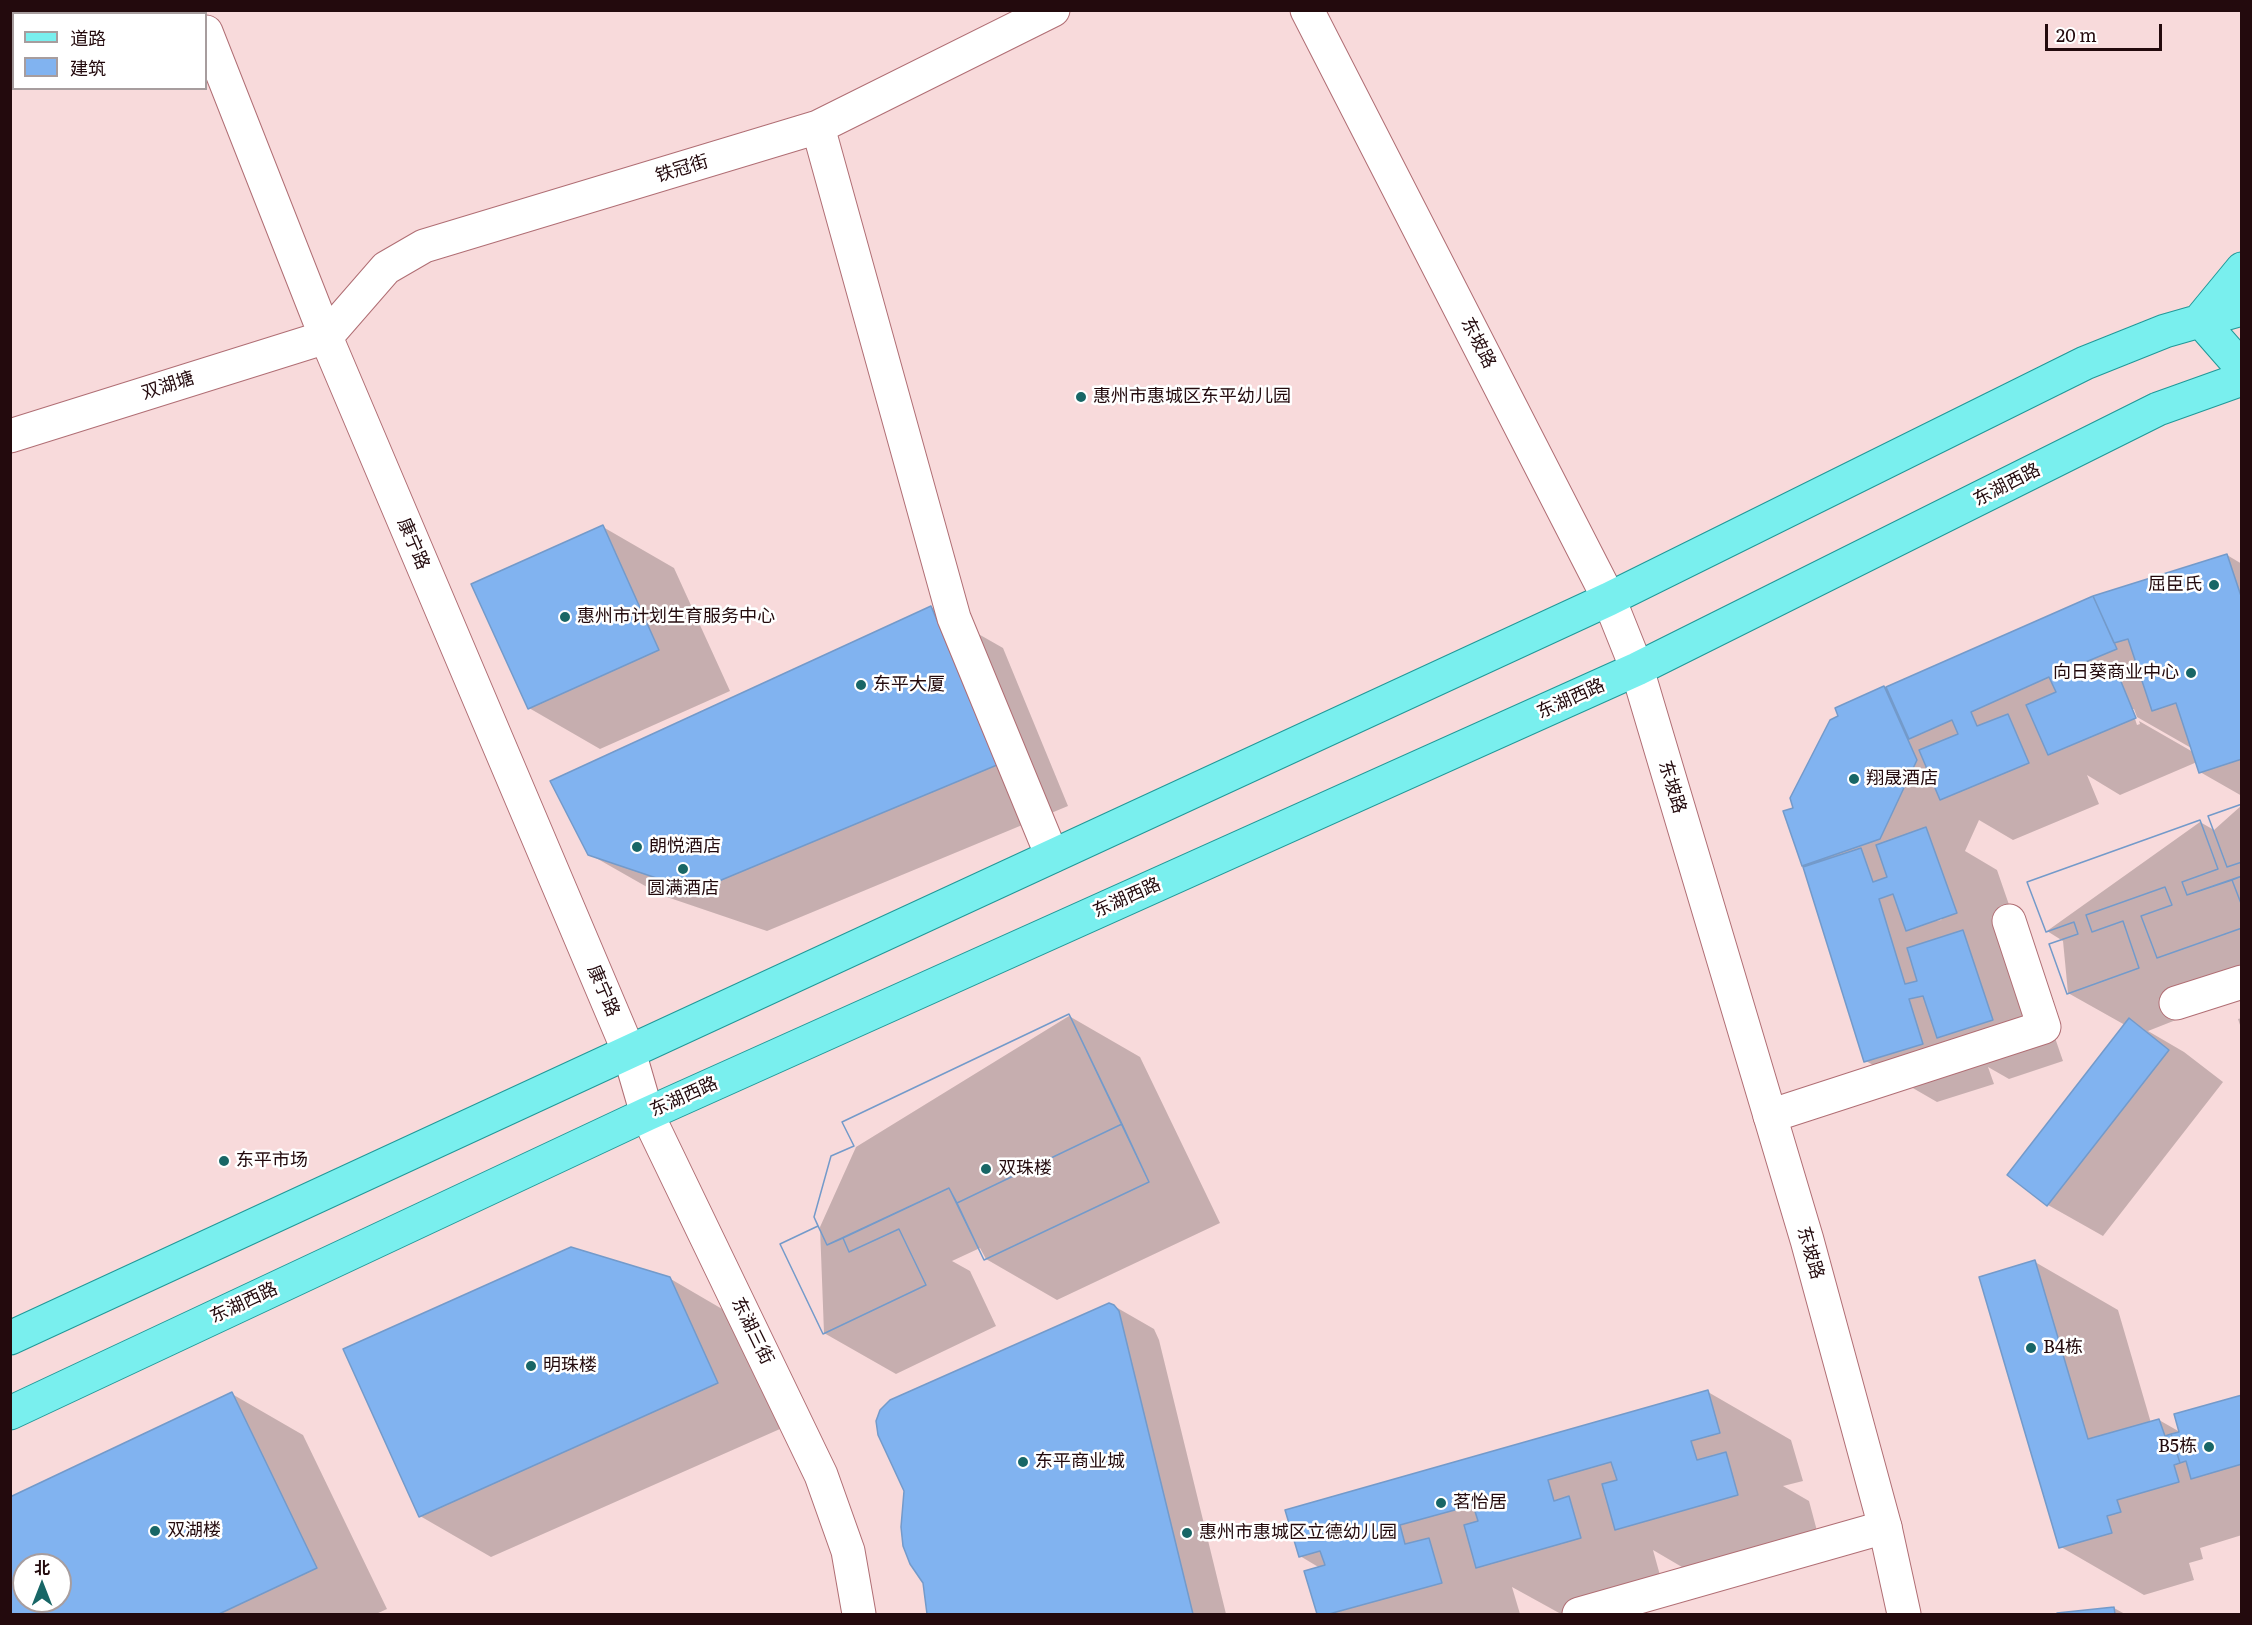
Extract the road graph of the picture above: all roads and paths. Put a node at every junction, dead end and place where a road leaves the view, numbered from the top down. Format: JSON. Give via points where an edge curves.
{"nodes":[{"id":1,"x":1053,"y":10,"type":"edge"},
{"id":2,"x":1307,"y":10,"type":"edge"},
{"id":3,"x":207,"y":35,"type":"edge"},
{"id":4,"x":818,"y":127,"type":"junction"},
{"id":5,"x":2241,"y":269,"type":"edge"},
{"id":6,"x":2241,"y":309,"type":"edge"},
{"id":7,"x":2200,"y":320,"type":"junction"},
{"id":8,"x":326,"y":337,"type":"junction"},
{"id":9,"x":2241,"y":368,"type":"edge"},
{"id":10,"x":2241,"y":379,"type":"edge"},
{"id":11,"x":10,"y":436,"type":"edge"},
{"id":12,"x":1609,"y":599,"type":"junction"},
{"id":13,"x":1637,"y":669,"type":"junction"},
{"id":14,"x":1052,"y":856,"type":"junction"},
{"id":15,"x":2009,"y":921,"type":"dead end"},
{"id":16,"x":2241,"y":982,"type":"edge"},
{"id":17,"x":2176,"y":1003,"type":"dead end"},
{"id":18,"x":628,"y":1052,"type":"junction"},
{"id":19,"x":647,"y":1114,"type":"junction"},
{"id":20,"x":1770,"y":1116,"type":"junction"},
{"id":21,"x":10,"y":1338,"type":"edge"},
{"id":22,"x":10,"y":1413,"type":"edge"},
{"id":23,"x":1885,"y":1527,"type":"junction"},
{"id":24,"x":859,"y":1614,"type":"edge"},
{"id":25,"x":1579,"y":1614,"type":"edge"},
{"id":26,"x":1904,"y":1614,"type":"edge"}],
"edges":[{"from":1,"to":4,"type":"street","name":"铁冠街"},
{"from":2,"to":12,"type":"street","name":"东坡路"},
{"from":3,"to":8,"type":"street","name":"康宁路"},
{"from":4,"to":8,"type":"street","name":"铁冠街","via":[[424,246],[386,268]]},
{"from":4,"to":14,"type":"street","via":[[954,618]]},
{"from":5,"to":7,"type":"main road"},
{"from":6,"to":7,"type":"main road"},
{"from":7,"to":9,"type":"main road"},
{"from":7,"to":12,"type":"main road","via":[[2085,363]]},
{"from":8,"to":11,"type":"street","name":"双湖塘"},
{"from":8,"to":18,"type":"street","name":"康宁路"},
{"from":10,"to":13,"type":"main road","name":"东湖西路","via":[[2158,409]]},
{"from":12,"to":13,"type":"street","name":"东坡路"},
{"from":12,"to":14,"type":"main road"},
{"from":13,"to":19,"type":"main road","name":"东湖西路"},
{"from":13,"to":20,"type":"street","name":"东坡路"},
{"from":14,"to":18,"type":"main road"},
{"from":15,"to":20,"type":"street","via":[[2044,1027]]},
{"from":16,"to":17,"type":"street"},
{"from":18,"to":19,"type":"street","name":"东湖三街"},
{"from":18,"to":21,"type":"main road"},
{"from":19,"to":22,"type":"main road","name":"东湖西路"},
{"from":19,"to":24,"type":"street","name":"东湖三街","via":[[821,1475],[848,1551]]},
{"from":20,"to":23,"type":"street","name":"东坡路"},
{"from":23,"to":25,"type":"street"},
{"from":23,"to":26,"type":"street","name":"东坡路"}]}
